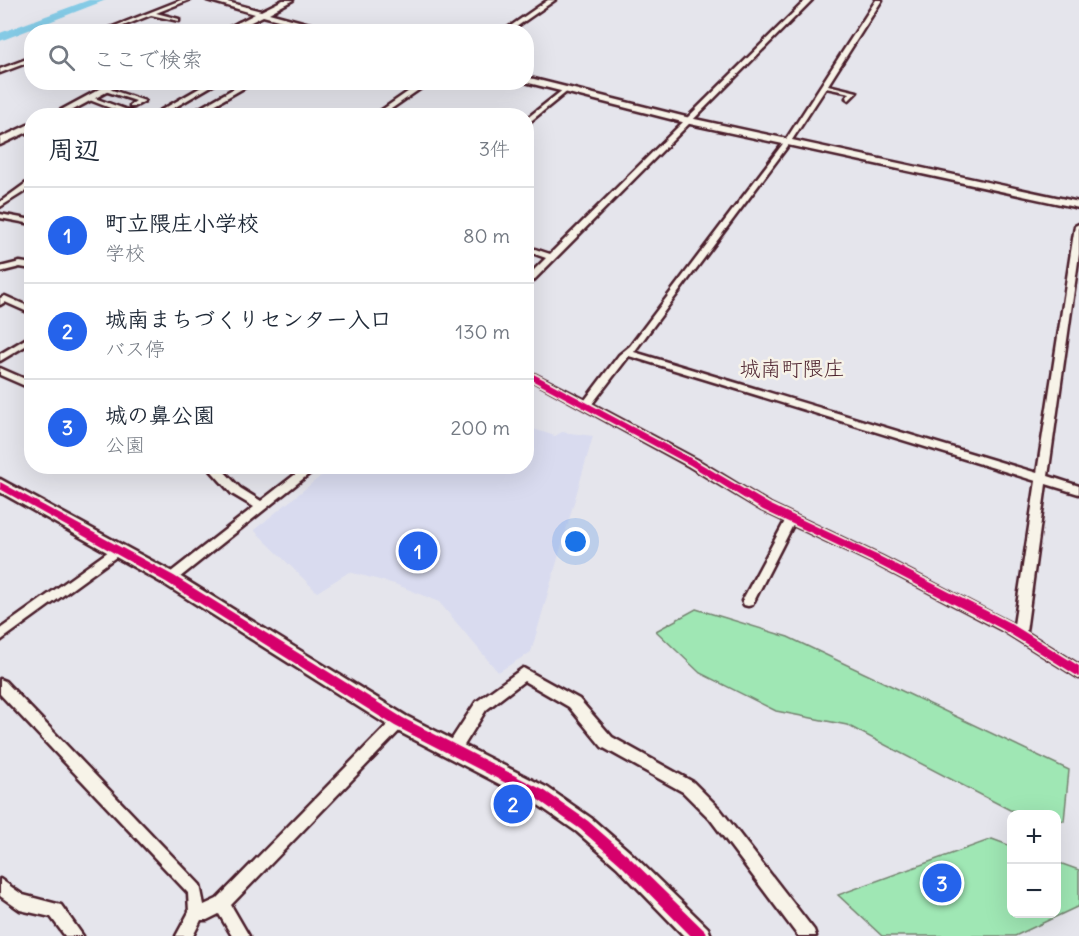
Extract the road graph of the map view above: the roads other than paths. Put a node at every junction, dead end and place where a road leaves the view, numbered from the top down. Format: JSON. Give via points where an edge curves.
{"nodes":[{"id":1,"x":186,"y":0,"type":"edge"},
{"id":2,"x":211,"y":0,"type":"edge"},
{"id":3,"x":289,"y":0,"type":"edge"},
{"id":4,"x":552,"y":0,"type":"edge"},
{"id":5,"x":809,"y":0,"type":"edge"},
{"id":6,"x":879,"y":0,"type":"edge"},
{"id":7,"x":261,"y":13,"type":"junction"},
{"id":8,"x":152,"y":14,"type":"junction"},
{"id":9,"x":177,"y":20,"type":"dead end"},
{"id":10,"x":124,"y":24,"type":"edge"},
{"id":11,"x":239,"y":24,"type":"edge"},
{"id":12,"x":304,"y":24,"type":"edge"},
{"id":13,"x":516,"y":24,"type":"edge"},
{"id":14,"x":24,"y":62,"type":"edge"},
{"id":15,"x":0,"y":71,"type":"edge"},
{"id":16,"x":534,"y":82,"type":"edge"},
{"id":17,"x":824,"y":86,"type":"junction"},
{"id":18,"x":107,"y":90,"type":"joint"},
{"id":19,"x":200,"y":90,"type":"edge"},
{"id":20,"x":236,"y":90,"type":"edge"},
{"id":21,"x":415,"y":90,"type":"edge"},
{"id":22,"x":566,"y":90,"type":"junction"},
{"id":23,"x":89,"y":98,"type":"junction"},
{"id":24,"x":849,"y":98,"type":"dead end"},
{"id":25,"x":132,"y":106,"type":"dead end"},
{"id":26,"x":70,"y":108,"type":"edge"},
{"id":27,"x":117,"y":108,"type":"edge"},
{"id":28,"x":168,"y":108,"type":"edge"},
{"id":29,"x":204,"y":108,"type":"edge"},
{"id":30,"x":388,"y":108,"type":"edge"},
{"id":31,"x":534,"y":116,"type":"edge"},
{"id":32,"x":690,"y":121,"type":"junction"},
{"id":33,"x":24,"y":130,"type":"edge"},
{"id":34,"x":0,"y":142,"type":"edge"},
{"id":35,"x":788,"y":142,"type":"junction"},
{"id":36,"x":24,"y":188,"type":"edge"},
{"id":37,"x":0,"y":205,"type":"edge"},
{"id":38,"x":1079,"y":205,"type":"edge"},
{"id":39,"x":0,"y":216,"type":"edge"},
{"id":40,"x":24,"y":220,"type":"edge"},
{"id":41,"x":1079,"y":226,"type":"edge"},
{"id":42,"x":534,"y":251,"type":"edge"},
{"id":43,"x":551,"y":257,"type":"junction"},
{"id":44,"x":24,"y":265,"type":"edge"},
{"id":45,"x":0,"y":270,"type":"edge"},
{"id":46,"x":534,"y":275,"type":"edge"},
{"id":47,"x":0,"y":302,"type":"edge"},
{"id":48,"x":24,"y":307,"type":"edge"},
{"id":49,"x":24,"y":343,"type":"edge"},
{"id":50,"x":629,"y":352,"type":"junction"},
{"id":51,"x":0,"y":358,"type":"edge"},
{"id":52,"x":0,"y":371,"type":"edge"},
{"id":53,"x":534,"y":377,"type":"edge"},
{"id":54,"x":24,"y":382,"type":"edge"},
{"id":55,"x":587,"y":404,"type":"junction"},
{"id":56,"x":220,"y":474,"type":"edge"},
{"id":57,"x":304,"y":474,"type":"edge"},
{"id":58,"x":1043,"y":479,"type":"junction"},
{"id":59,"x":0,"y":485,"type":"edge"},
{"id":60,"x":1079,"y":490,"type":"edge"},
{"id":61,"x":262,"y":507,"type":"junction"},
{"id":62,"x":791,"y":519,"type":"junction"},
{"id":63,"x":116,"y":551,"type":"junction"},
{"id":64,"x":170,"y":579,"type":"junction"},
{"id":65,"x":748,"y":601,"type":"dead end"},
{"id":66,"x":1019,"y":634,"type":"junction"},
{"id":67,"x":0,"y":636,"type":"edge"},
{"id":68,"x":1079,"y":672,"type":"edge"},
{"id":69,"x":0,"y":685,"type":"edge"},
{"id":70,"x":399,"y":722,"type":"junction"},
{"id":71,"x":453,"y":750,"type":"junction"},
{"id":72,"x":0,"y":887,"type":"edge"},
{"id":73,"x":222,"y":904,"type":"junction"},
{"id":74,"x":197,"y":913,"type":"junction"},
{"id":75,"x":75,"y":936,"type":"edge"},
{"id":76,"x":184,"y":936,"type":"edge"},
{"id":77,"x":241,"y":936,"type":"edge"},
{"id":78,"x":700,"y":936,"type":"edge"},
{"id":79,"x":808,"y":936,"type":"edge"}],
"edges":[{"from":1,"to":8,"type":"street"},
{"from":2,"to":7,"type":"street"},
{"from":3,"to":7,"type":"street"},
{"from":4,"to":13,"type":"street"},
{"from":5,"to":32,"type":"street"},
{"from":6,"to":17,"type":"street"},
{"from":7,"to":11,"type":"street"},
{"from":7,"to":12,"type":"street"},
{"from":8,"to":9,"type":"street"},
{"from":8,"to":10,"type":"street"},
{"from":14,"to":15,"type":"street"},
{"from":16,"to":22,"type":"street"},
{"from":17,"to":24,"type":"street","via":[[854,92]]},
{"from":17,"to":35,"type":"street"},
{"from":18,"to":23,"type":"street"},
{"from":18,"to":25,"type":"street","via":[[142,101]]},
{"from":19,"to":28,"type":"street"},
{"from":20,"to":29,"type":"street"},
{"from":21,"to":30,"type":"street"},
{"from":22,"to":31,"type":"street"},
{"from":22,"to":32,"type":"street"},
{"from":23,"to":26,"type":"street"},
{"from":23,"to":27,"type":"street"},
{"from":32,"to":35,"type":"street"},
{"from":32,"to":43,"type":"street"},
{"from":33,"to":34,"type":"street"},
{"from":35,"to":38,"type":"street"},
{"from":35,"to":50,"type":"street"},
{"from":36,"to":37,"type":"street"},
{"from":39,"to":40,"type":"street"},
{"from":41,"to":58,"type":"street"},
{"from":42,"to":43,"type":"street"},
{"from":43,"to":46,"type":"street"},
{"from":44,"to":45,"type":"street"},
{"from":47,"to":48,"type":"street","via":[[5,299]]},
{"from":49,"to":51,"type":"street"},
{"from":50,"to":55,"type":"street"},
{"from":50,"to":58,"type":"street"},
{"from":52,"to":54,"type":"street"},
{"from":53,"to":55,"type":"street"},
{"from":55,"to":62,"type":"street"},
{"from":56,"to":61,"type":"street","via":[[236,491]]},
{"from":57,"to":61,"type":"street"},
{"from":58,"to":60,"type":"street"},
{"from":58,"to":66,"type":"street"},
{"from":59,"to":63,"type":"street"},
{"from":61,"to":64,"type":"street"},
{"from":62,"to":65,"type":"street"},
{"from":62,"to":66,"type":"street"},
{"from":63,"to":64,"type":"street"},
{"from":63,"to":67,"type":"street"},
{"from":64,"to":70,"type":"street"},
{"from":66,"to":68,"type":"street"},
{"from":69,"to":74,"type":"street","via":[[195,890]]},
{"from":70,"to":71,"type":"street"},
{"from":70,"to":73,"type":"street"},
{"from":71,"to":78,"type":"street","via":[[541,795],[584,825]]},
{"from":71,"to":79,"type":"street","via":[[481,706],[523,674],[574,703],[607,742],[688,787],[715,814]]},
{"from":72,"to":75,"type":"street","via":[[20,902],[56,910]]},
{"from":73,"to":74,"type":"street"},
{"from":73,"to":77,"type":"street"},
{"from":74,"to":76,"type":"street"}]}
